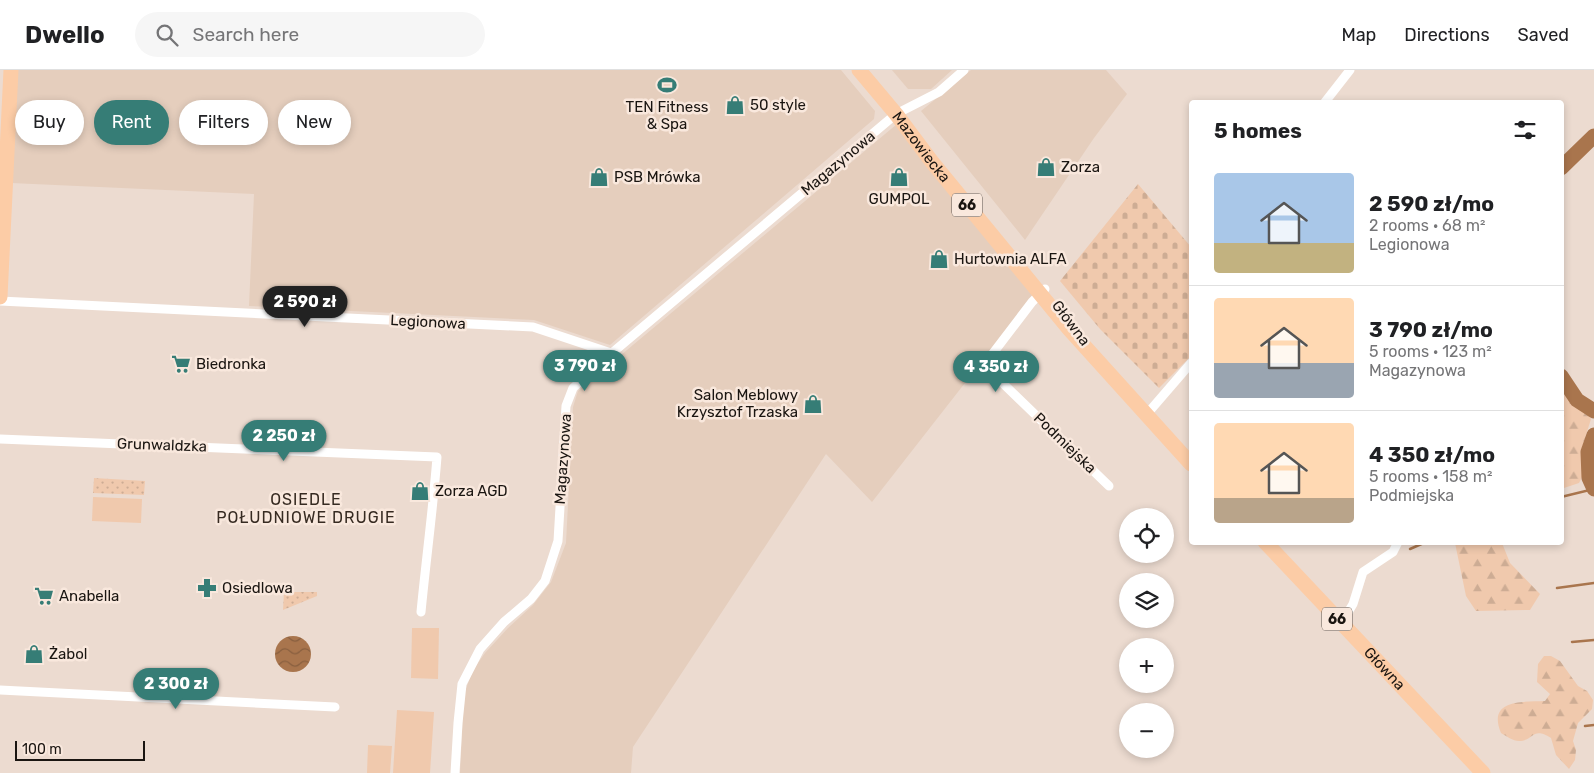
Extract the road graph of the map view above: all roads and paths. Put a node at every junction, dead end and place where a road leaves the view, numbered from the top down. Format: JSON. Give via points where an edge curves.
{"nodes":[{"id":1,"x":11,"y":70,"type":"edge"},
{"id":2,"x":859,"y":70,"type":"edge"},
{"id":3,"x":868,"y":70,"type":"edge"},
{"id":4,"x":964,"y":70,"type":"edge"},
{"id":5,"x":1350,"y":70,"type":"edge"},
{"id":6,"x":1327,"y":100,"type":"edge"},
{"id":7,"x":899,"y":113,"type":"junction"},
{"id":8,"x":1043,"y":291,"type":"junction"},
{"id":9,"x":0,"y":296,"type":"edge"},
{"id":10,"x":0,"y":301,"type":"edge"},
{"id":11,"x":611,"y":353,"type":"junction"},
{"id":12,"x":1189,"y":364,"type":"edge"},
{"id":13,"x":1147,"y":414,"type":"junction"},
{"id":14,"x":0,"y":439,"type":"edge"},
{"id":15,"x":1189,"y":462,"type":"edge"},
{"id":16,"x":1109,"y":486,"type":"dead end"},
{"id":17,"x":1268,"y":545,"type":"edge"},
{"id":18,"x":1396,"y":545,"type":"edge"},
{"id":19,"x":421,"y":612,"type":"dead end"},
{"id":20,"x":1342,"y":624,"type":"junction"},
{"id":21,"x":0,"y":690,"type":"edge"},
{"id":22,"x":335,"y":707,"type":"dead end"},
{"id":23,"x":455,"y":773,"type":"edge"},
{"id":24,"x":1483,"y":773,"type":"edge"}],
"edges":[{"from":1,"to":9,"type":"main road"},
{"from":2,"to":7,"type":"main road","name":"Mazowiecka","number":"66"},
{"from":3,"to":7,"type":"main road","name":"Mazowiecka","number":"66"},
{"from":4,"to":7,"type":"street","name":"Magazynowa","via":[[939,92]]},
{"from":5,"to":6,"type":"street"},
{"from":7,"to":8,"type":"main road","name":"Mazowiecka","number":"66"},
{"from":7,"to":11,"type":"street","name":"Magazynowa"},
{"from":8,"to":13,"type":"main road","name":"Główna","number":"66","via":[[1077,327],[1097,358]]},
{"from":8,"to":16,"type":"street","name":"Podmiejska","via":[[984,365]]},
{"from":10,"to":11,"type":"street","name":"Legionowa","via":[[533,327]]},
{"from":11,"to":23,"type":"street","name":"Magazynowa","via":[[578,382],[566,406],[558,541],[545,581],[480,650],[462,684]]},
{"from":12,"to":13,"type":"street"},
{"from":13,"to":15,"type":"main road","name":"Główna","number":"66"},
{"from":14,"to":19,"type":"street","name":"Grunwaldzka","via":[[437,456]]},
{"from":17,"to":20,"type":"main road","name":"Główna","number":"66"},
{"from":18,"to":20,"type":"street","via":[[1393,552],[1363,572]]},
{"from":20,"to":24,"type":"main road","name":"Główna","number":"66"},
{"from":21,"to":22,"type":"street"}]}
